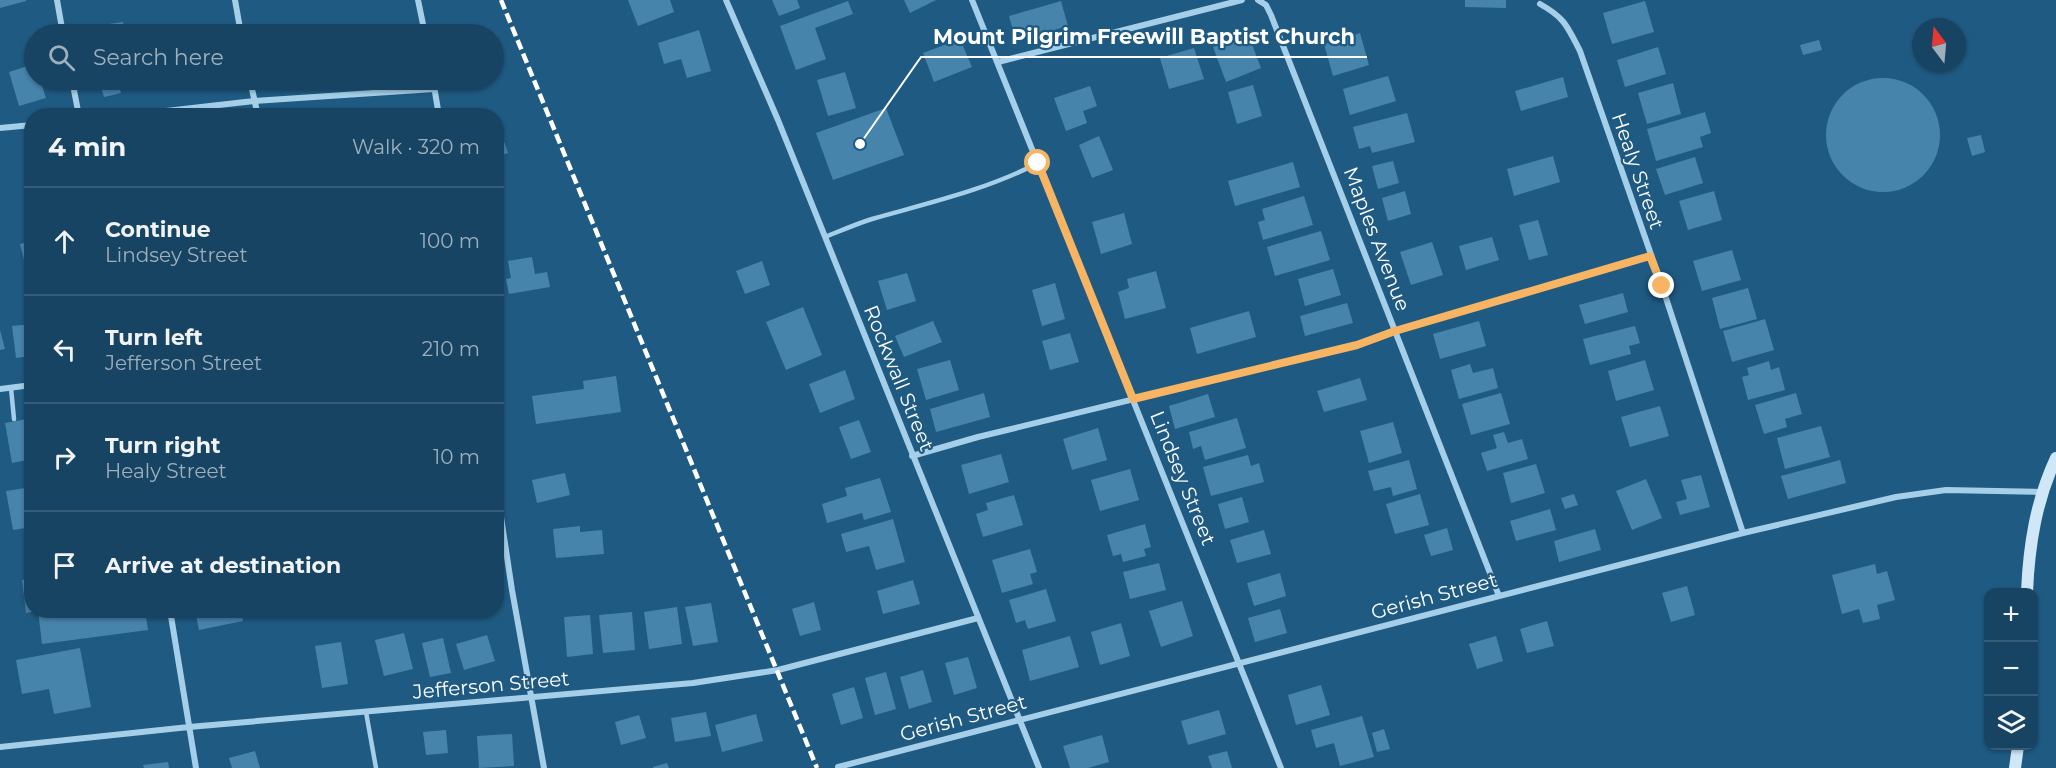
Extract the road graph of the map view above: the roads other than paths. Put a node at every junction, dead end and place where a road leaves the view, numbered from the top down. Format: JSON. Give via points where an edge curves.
{"nodes":[{"id":1,"x":57,"y":0,"type":"edge"},
{"id":2,"x":235,"y":0,"type":"edge"},
{"id":3,"x":418,"y":0,"type":"edge"},
{"id":4,"x":726,"y":0,"type":"edge"},
{"id":5,"x":972,"y":0,"type":"edge"},
{"id":6,"x":1242,"y":0,"type":"edge"},
{"id":7,"x":1258,"y":0,"type":"edge"},
{"id":8,"x":1540,"y":4,"type":"dead end"},
{"id":9,"x":61,"y":24,"type":"edge"},
{"id":10,"x":240,"y":24,"type":"edge"},
{"id":11,"x":423,"y":24,"type":"edge"},
{"id":12,"x":998,"y":62,"type":"junction"},
{"id":13,"x":74,"y":90,"type":"edge"},
{"id":14,"x":252,"y":90,"type":"edge"},
{"id":15,"x":419,"y":90,"type":"edge"},
{"id":16,"x":434,"y":90,"type":"edge"},
{"id":17,"x":254,"y":101,"type":"junction"},
{"id":18,"x":77,"y":108,"type":"edge"},
{"id":19,"x":192,"y":108,"type":"edge"},
{"id":20,"x":256,"y":108,"type":"edge"},
{"id":21,"x":438,"y":108,"type":"edge"},
{"id":22,"x":24,"y":126,"type":"edge"},
{"id":23,"x":0,"y":128,"type":"edge"},
{"id":24,"x":1038,"y":163,"type":"junction"},
{"id":25,"x":825,"y":237,"type":"junction"},
{"id":26,"x":1650,"y":256,"type":"junction"},
{"id":27,"x":1395,"y":331,"type":"junction"},
{"id":28,"x":24,"y":386,"type":"edge"},
{"id":29,"x":11,"y":388,"type":"junction"},
{"id":30,"x":0,"y":389,"type":"edge"},
{"id":31,"x":1133,"y":399,"type":"junction"},
{"id":32,"x":14,"y":419,"type":"dead end"},
{"id":33,"x":912,"y":456,"type":"junction"},
{"id":34,"x":2056,"y":458,"type":"edge"},
{"id":35,"x":2042,"y":492,"type":"junction"},
{"id":36,"x":1743,"y":533,"type":"junction"},
{"id":37,"x":504,"y":550,"type":"edge"},
{"id":38,"x":2027,"y":588,"type":"edge"},
{"id":39,"x":1499,"y":596,"type":"junction"},
{"id":40,"x":171,"y":618,"type":"edge"},
{"id":41,"x":978,"y":618,"type":"junction"},
{"id":42,"x":1240,"y":663,"type":"junction"},
{"id":43,"x":530,"y":697,"type":"junction"},
{"id":44,"x":366,"y":712,"type":"junction"},
{"id":45,"x":1019,"y":720,"type":"junction"},
{"id":46,"x":189,"y":727,"type":"junction"},
{"id":47,"x":0,"y":747,"type":"edge"},
{"id":48,"x":2017,"y":750,"type":"edge"},
{"id":49,"x":838,"y":767,"type":"edge"},
{"id":50,"x":196,"y":768,"type":"edge"},
{"id":51,"x":376,"y":768,"type":"edge"},
{"id":52,"x":544,"y":768,"type":"edge"},
{"id":53,"x":1039,"y":768,"type":"edge"},
{"id":54,"x":1281,"y":768,"type":"edge"},
{"id":55,"x":2015,"y":768,"type":"edge"}],
"edges":[{"from":1,"to":9,"type":"street"},
{"from":2,"to":10,"type":"street"},
{"from":3,"to":11,"type":"street"},
{"from":4,"to":25,"type":"street","name":"Rockwall Street"},
{"from":5,"to":12,"type":"street","name":"Lindsey Street"},
{"from":6,"to":12,"type":"street"},
{"from":7,"to":27,"type":"street","name":"Maples Avenue","via":[[1271,15]]},
{"from":8,"to":26,"type":"street","name":"Healy Street","via":[[1559,15],[1580,51]]},
{"from":12,"to":24,"type":"street","name":"Lindsey Street"},
{"from":13,"to":18,"type":"street"},
{"from":14,"to":17,"type":"street"},
{"from":15,"to":17,"type":"street"},
{"from":16,"to":21,"type":"street"},
{"from":17,"to":19,"type":"street"},
{"from":17,"to":20,"type":"street"},
{"from":22,"to":23,"type":"street"},
{"from":24,"to":25,"type":"lane","via":[[953,197],[869,220]]},
{"from":24,"to":31,"type":"street","name":"Lindsey Street"},
{"from":25,"to":33,"type":"street","name":"Rockwall Street"},
{"from":26,"to":27,"type":"street"},
{"from":26,"to":36,"type":"street","name":"Healy Street"},
{"from":27,"to":31,"type":"street","via":[[1357,345]]},
{"from":27,"to":39,"type":"street","name":"Maples Avenue"},
{"from":28,"to":29,"type":"street"},
{"from":29,"to":30,"type":"street"},
{"from":29,"to":32,"type":"lane"},
{"from":31,"to":33,"type":"street"},
{"from":31,"to":42,"type":"street","name":"Lindsey Street"},
{"from":33,"to":41,"type":"street","name":"Rockwall Street"},
{"from":34,"to":35,"type":"main road"},
{"from":35,"to":36,"type":"street","name":"Gerish Street","via":[[1946,490],[1896,497]]},
{"from":35,"to":38,"type":"main road","via":[[2031,537]]},
{"from":36,"to":39,"type":"street","name":"Gerish Street"},
{"from":37,"to":43,"type":"street"},
{"from":39,"to":42,"type":"street","name":"Gerish Street"},
{"from":40,"to":46,"type":"street"},
{"from":41,"to":43,"type":"street","name":"Jefferson Street","via":[[778,670],[693,683]]},
{"from":41,"to":45,"type":"street","name":"Rockwall Street"},
{"from":42,"to":45,"type":"street","name":"Gerish Street"},
{"from":42,"to":54,"type":"street","name":"Lindsey Street"},
{"from":43,"to":44,"type":"street","name":"Jefferson Street"},
{"from":43,"to":52,"type":"street"},
{"from":44,"to":46,"type":"street","name":"Jefferson Street"},
{"from":44,"to":51,"type":"lane"},
{"from":45,"to":49,"type":"street","name":"Gerish Street"},
{"from":45,"to":53,"type":"street","name":"Rockwall Street"},
{"from":46,"to":47,"type":"street","name":"Jefferson Street"},
{"from":46,"to":50,"type":"street"},
{"from":48,"to":55,"type":"main road"}]}
